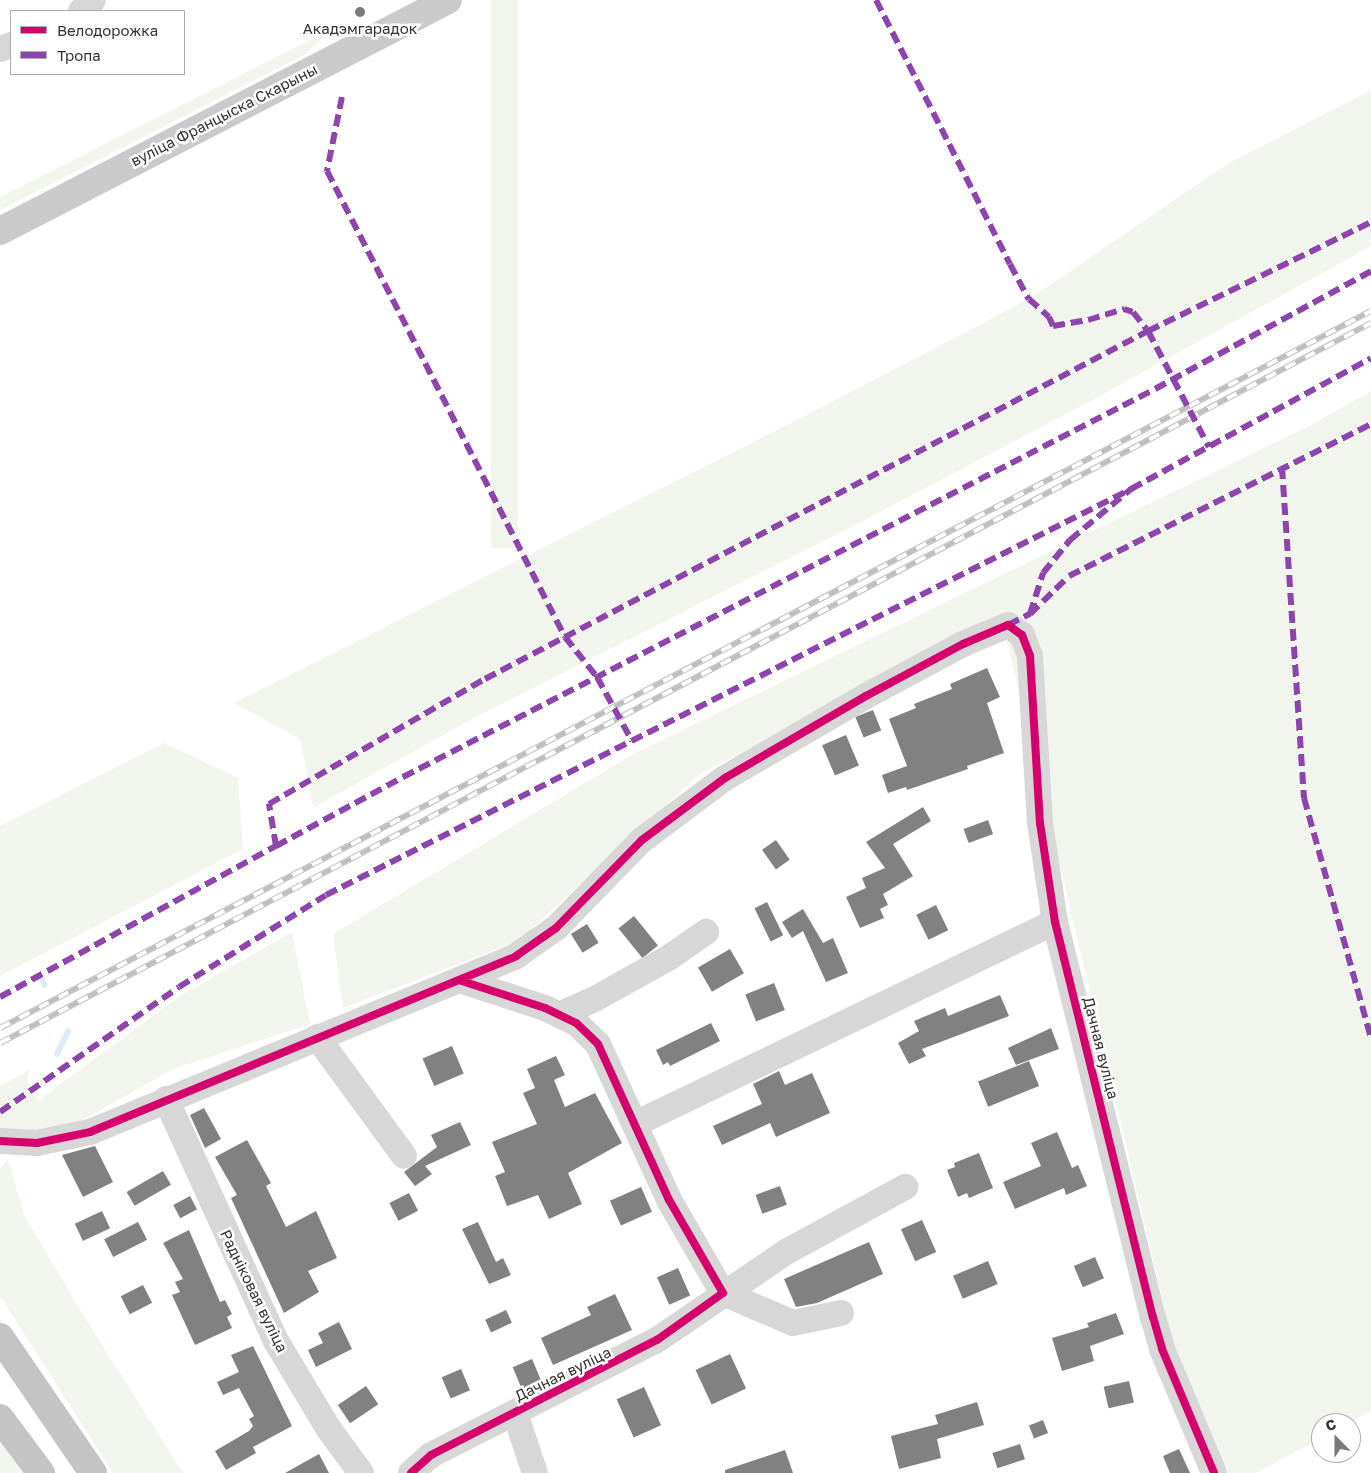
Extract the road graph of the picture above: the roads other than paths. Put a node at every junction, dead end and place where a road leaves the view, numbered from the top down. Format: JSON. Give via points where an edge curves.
{"nodes":[{"id":1,"x":93,"y":0,"type":"edge"},
{"id":2,"x":448,"y":0,"type":"edge"},
{"id":3,"x":82,"y":10,"type":"edge"},
{"id":4,"x":0,"y":231,"type":"edge"},
{"id":5,"x":1055,"y":922,"type":"junction"},
{"id":6,"x":706,"y":932,"type":"dead end"},
{"id":7,"x":459,"y":980,"type":"junction"},
{"id":8,"x":559,"y":1015,"type":"junction"},
{"id":9,"x":317,"y":1037,"type":"junction"},
{"id":10,"x":166,"y":1099,"type":"junction"},
{"id":11,"x":635,"y":1124,"type":"junction"},
{"id":12,"x":0,"y":1141,"type":"edge"},
{"id":13,"x":404,"y":1156,"type":"dead end"},
{"id":14,"x":905,"y":1187,"type":"dead end"},
{"id":15,"x":723,"y":1293,"type":"junction"},
{"id":16,"x":841,"y":1313,"type":"dead end"},
{"id":17,"x":0,"y":1337,"type":"edge"},
{"id":18,"x":515,"y":1413,"type":"junction"},
{"id":19,"x":0,"y":1418,"type":"edge"},
{"id":20,"x":40,"y":1473,"type":"edge"},
{"id":21,"x":93,"y":1473,"type":"edge"},
{"id":22,"x":360,"y":1473,"type":"edge"},
{"id":23,"x":411,"y":1473,"type":"edge"},
{"id":24,"x":535,"y":1473,"type":"edge"},
{"id":25,"x":1214,"y":1473,"type":"edge"}],
"edges":[{"from":1,"to":3,"type":"street"},
{"from":2,"to":4,"type":"main road","name":"вуліца Францыска Скарыны"},
{"from":5,"to":7,"type":"street","name":"Дачная вуліца","via":[[1040,823],[1030,656],[1022,635],[1008,625],[963,644],[875,691],[725,778],[642,840],[540,942]]},
{"from":5,"to":11,"type":"street"},
{"from":5,"to":25,"type":"street","name":"Дачная вуліца","via":[[1162,1349]]},
{"from":6,"to":8,"type":"street","via":[[670,957]]},
{"from":7,"to":8,"type":"street"},
{"from":7,"to":9,"type":"street"},
{"from":8,"to":11,"type":"street","via":[[576,1023],[598,1044]]},
{"from":9,"to":10,"type":"street"},
{"from":9,"to":13,"type":"street"},
{"from":10,"to":12,"type":"street","via":[[67,1138],[37,1143]]},
{"from":10,"to":22,"type":"street","name":"Радніковая вуліца","via":[[276,1341],[328,1428]]},
{"from":11,"to":15,"type":"street","via":[[669,1200]]},
{"from":14,"to":15,"type":"street","name":"Дачная вуліца","via":[[786,1252]]},
{"from":15,"to":16,"type":"street","via":[[793,1323]]},
{"from":15,"to":18,"type":"street","name":"Дачная вуліца","via":[[650,1344]]},
{"from":17,"to":21,"type":"highway"},
{"from":18,"to":23,"type":"street","name":"Дачная вуліца","via":[[431,1455]]},
{"from":18,"to":24,"type":"street"},
{"from":19,"to":20,"type":"highway"}]}
